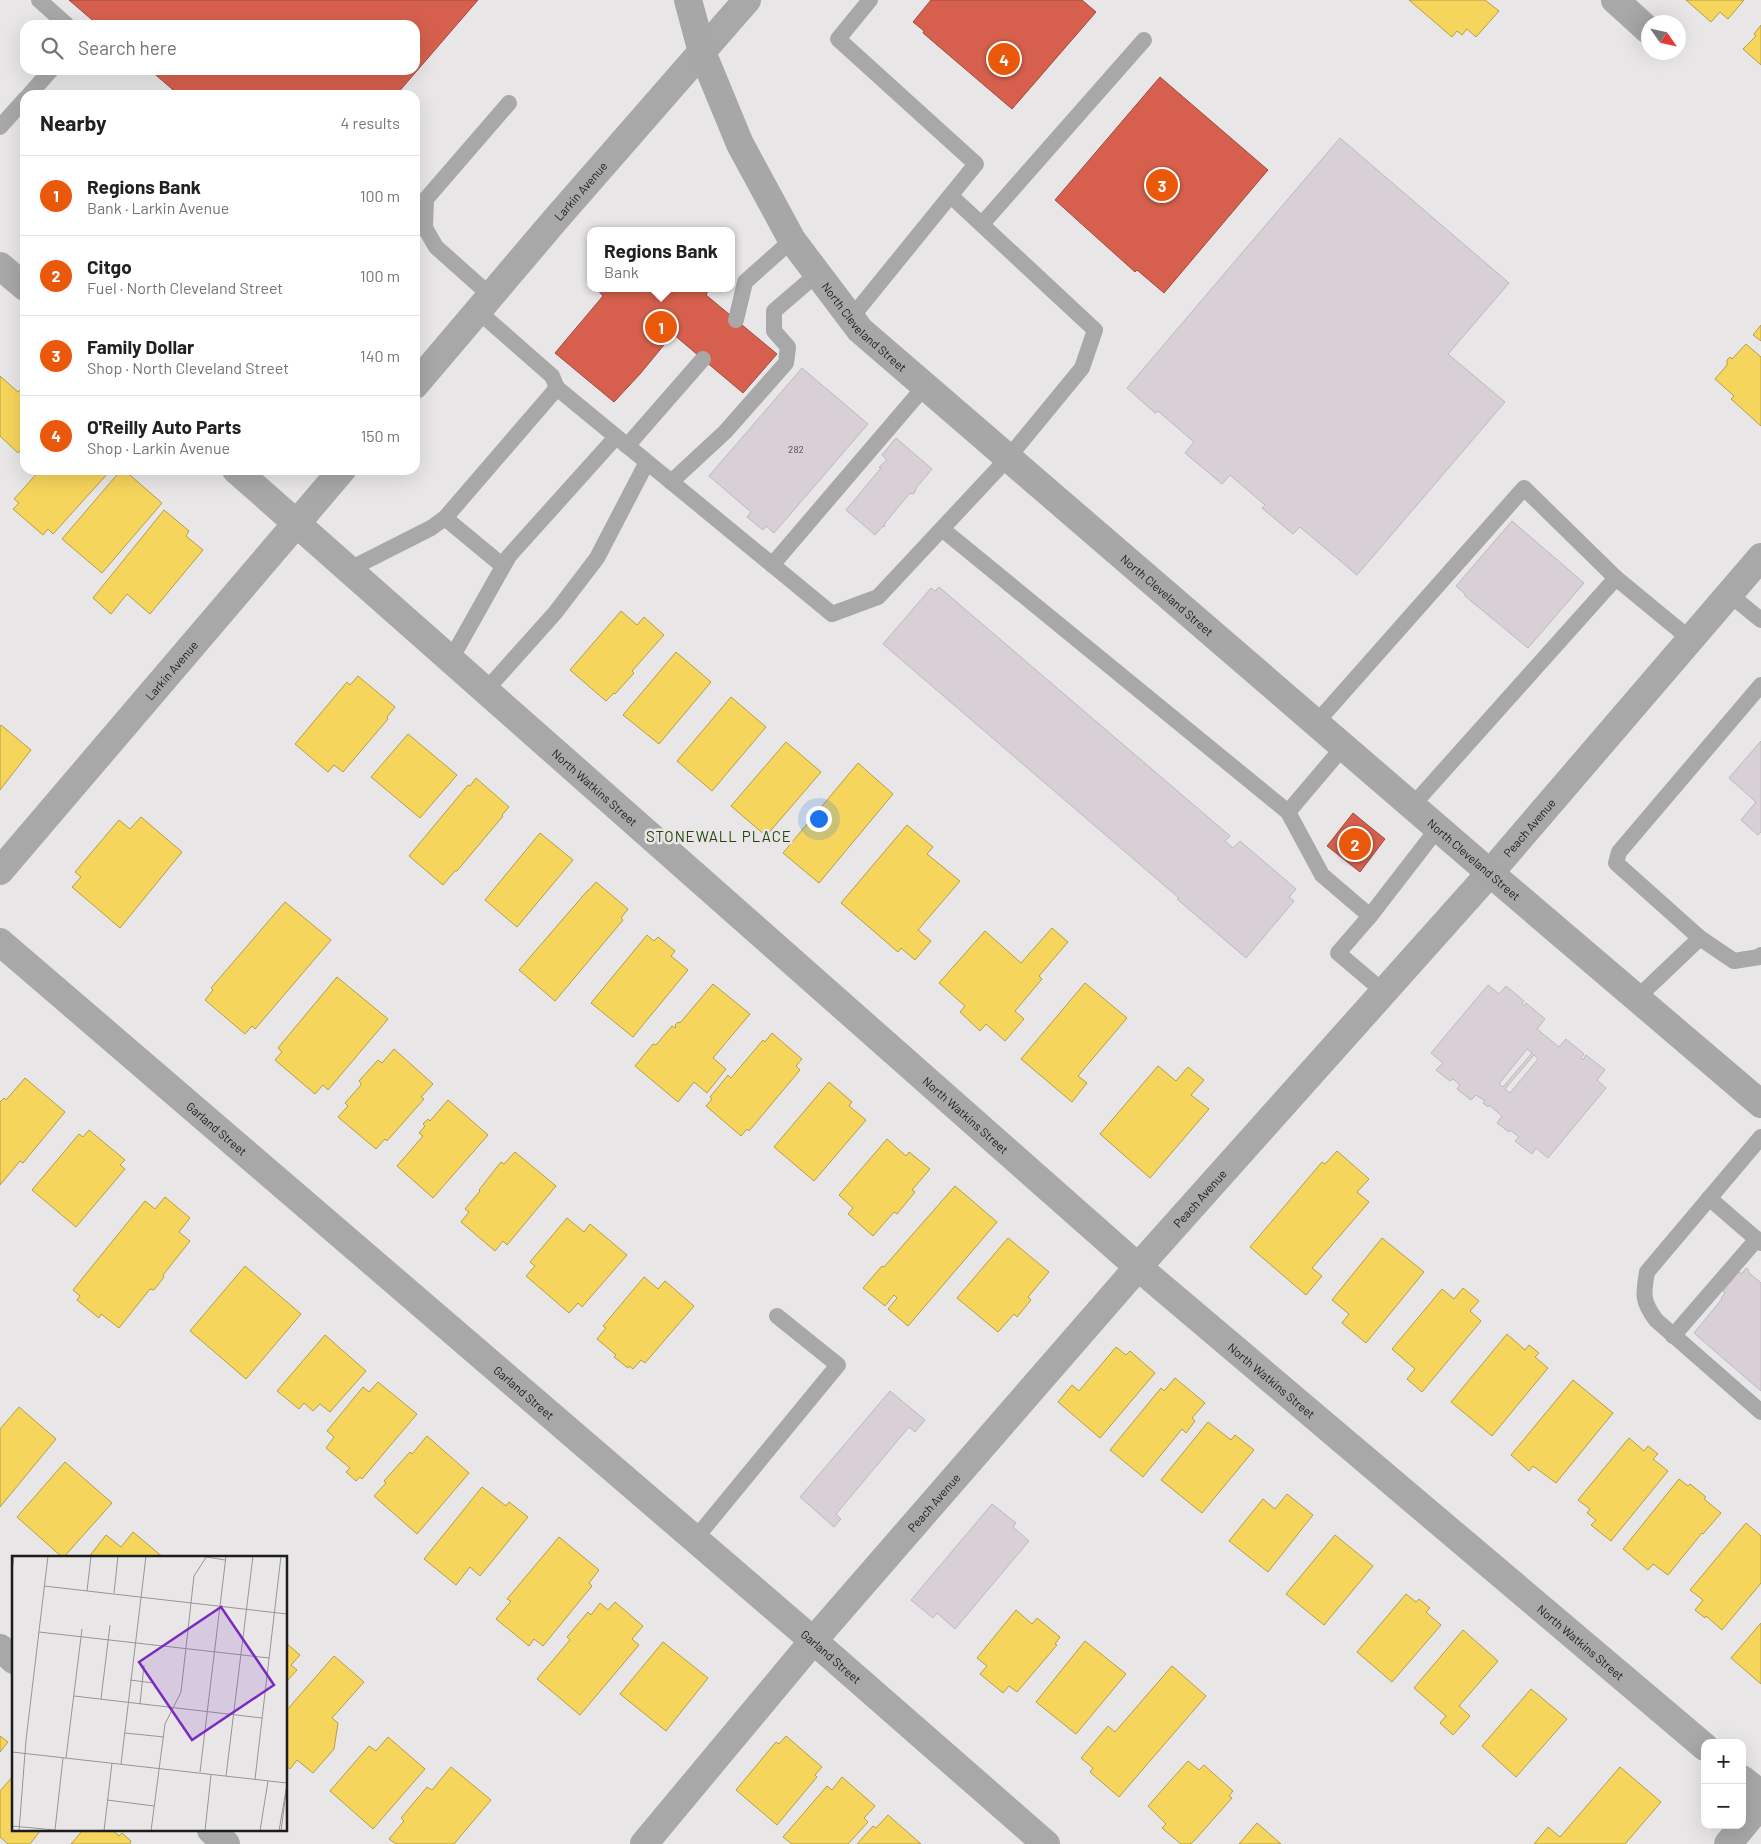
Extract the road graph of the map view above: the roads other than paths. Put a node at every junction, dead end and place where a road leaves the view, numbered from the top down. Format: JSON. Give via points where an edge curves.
{"nodes":[{"id":1,"x":39,"y":0,"type":"edge"},
{"id":2,"x":688,"y":0,"type":"edge"},
{"id":3,"x":747,"y":0,"type":"edge"},
{"id":4,"x":870,"y":0,"type":"edge"},
{"id":5,"x":1615,"y":0,"type":"edge"},
{"id":6,"x":61,"y":20,"type":"edge"},
{"id":7,"x":1641,"y":24,"type":"edge"},
{"id":8,"x":1144,"y":40,"type":"dead end"},
{"id":9,"x":702,"y":52,"type":"junction"},
{"id":10,"x":46,"y":75,"type":"edge"},
{"id":11,"x":33,"y":90,"type":"edge"},
{"id":12,"x":508,"y":103,"type":"dead end"},
{"id":13,"x":20,"y":105,"type":"edge"},
{"id":14,"x":0,"y":127,"type":"edge"},
{"id":15,"x":951,"y":196,"type":"junction"},
{"id":16,"x":982,"y":224,"type":"junction"},
{"id":17,"x":792,"y":240,"type":"junction"},
{"id":18,"x":0,"y":266,"type":"edge"},
{"id":19,"x":817,"y":274,"type":"junction"},
{"id":20,"x":20,"y":283,"type":"edge"},
{"id":21,"x":484,"y":304,"type":"junction"},
{"id":22,"x":851,"y":318,"type":"junction"},
{"id":23,"x":736,"y":320,"type":"dead end"},
{"id":24,"x":703,"y":360,"type":"dead end"},
{"id":25,"x":420,"y":379,"type":"edge"},
{"id":26,"x":926,"y":386,"type":"junction"},
{"id":27,"x":557,"y":388,"type":"junction"},
{"id":28,"x":621,"y":441,"type":"junction"},
{"id":29,"x":1008,"y":458,"type":"junction"},
{"id":30,"x":647,"y":462,"type":"junction"},
{"id":31,"x":242,"y":475,"type":"edge"},
{"id":32,"x":338,"y":475,"type":"edge"},
{"id":33,"x":670,"y":482,"type":"junction"},
{"id":34,"x":445,"y":518,"type":"junction"},
{"id":35,"x":297,"y":523,"type":"junction"},
{"id":36,"x":942,"y":529,"type":"junction"},
{"id":37,"x":1761,"y":557,"type":"edge"},
{"id":38,"x":772,"y":565,"type":"junction"},
{"id":39,"x":504,"y":566,"type":"junction"},
{"id":40,"x":350,"y":569,"type":"junction"},
{"id":41,"x":1616,"y":578,"type":"junction"},
{"id":42,"x":1729,"y":594,"type":"junction"},
{"id":43,"x":1761,"y":620,"type":"edge"},
{"id":44,"x":1690,"y":639,"type":"junction"},
{"id":45,"x":451,"y":659,"type":"junction"},
{"id":46,"x":1761,"y":685,"type":"edge"},
{"id":47,"x":486,"y":690,"type":"junction"},
{"id":48,"x":1316,"y":723,"type":"junction"},
{"id":49,"x":1344,"y":746,"type":"junction"},
{"id":50,"x":1412,"y":806,"type":"junction"},
{"id":51,"x":1288,"y":812,"type":"junction"},
{"id":52,"x":1438,"y":828,"type":"junction"},
{"id":53,"x":0,"y":871,"type":"edge"},
{"id":54,"x":1490,"y":873,"type":"junction"},
{"id":55,"x":1370,"y":916,"type":"junction"},
{"id":56,"x":1700,"y":938,"type":"junction"},
{"id":57,"x":0,"y":942,"type":"edge"},
{"id":58,"x":1761,"y":955,"type":"edge"},
{"id":59,"x":1384,"y":992,"type":"junction"},
{"id":60,"x":1637,"y":998,"type":"junction"},
{"id":61,"x":1761,"y":1104,"type":"edge"},
{"id":62,"x":1761,"y":1137,"type":"edge"},
{"id":63,"x":1710,"y":1198,"type":"junction"},
{"id":64,"x":1759,"y":1241,"type":"edge"},
{"id":65,"x":1138,"y":1267,"type":"junction"},
{"id":66,"x":777,"y":1316,"type":"dead end"},
{"id":67,"x":1673,"y":1336,"type":"junction"},
{"id":68,"x":1761,"y":1412,"type":"edge"},
{"id":69,"x":695,"y":1539,"type":"junction"},
{"id":70,"x":812,"y":1641,"type":"junction"},
{"id":71,"x":0,"y":1648,"type":"edge"},
{"id":72,"x":12,"y":1658,"type":"edge"},
{"id":73,"x":1701,"y":1744,"type":"edge"},
{"id":74,"x":1746,"y":1781,"type":"edge"},
{"id":75,"x":1761,"y":1794,"type":"edge"},
{"id":76,"x":1761,"y":1804,"type":"edge"},
{"id":77,"x":212,"y":1832,"type":"edge"},
{"id":78,"x":226,"y":1844,"type":"edge"},
{"id":79,"x":644,"y":1844,"type":"edge"},
{"id":80,"x":1046,"y":1844,"type":"edge"},
{"id":81,"x":1728,"y":1844,"type":"edge"}],
"edges":[{"from":1,"to":6,"type":"lane"},
{"from":2,"to":9,"type":"main road","name":"North Cleveland Street"},
{"from":3,"to":9,"type":"street","name":"Larkin Avenue"},
{"from":4,"to":15,"type":"lane","via":[[838,39],[976,164]]},
{"from":5,"to":7,"type":"street"},
{"from":8,"to":16,"type":"lane"},
{"from":9,"to":17,"type":"main road","name":"North Cleveland Street","via":[[740,144]]},
{"from":9,"to":21,"type":"street","name":"Larkin Avenue"},
{"from":10,"to":11,"type":"lane"},
{"from":12,"to":21,"type":"lane","via":[[426,198],[425,228],[436,247]]},
{"from":13,"to":14,"type":"lane"},
{"from":15,"to":16,"type":"lane"},
{"from":15,"to":22,"type":"lane"},
{"from":16,"to":29,"type":"lane","via":[[1095,330],[1082,368]]},
{"from":17,"to":19,"type":"main road","name":"North Cleveland Street"},
{"from":17,"to":23,"type":"lane","via":[[744,282]]},
{"from":18,"to":20,"type":"street"},
{"from":19,"to":22,"type":"main road","name":"North Cleveland Street"},
{"from":19,"to":33,"type":"lane","via":[[774,311],[774,331],[788,347],[786,363],[725,432]]},
{"from":21,"to":25,"type":"street","name":"Larkin Avenue"},
{"from":21,"to":27,"type":"lane","via":[[552,376]]},
{"from":22,"to":26,"type":"main road","name":"North Cleveland Street","via":[[860,330]]},
{"from":24,"to":28,"type":"lane"},
{"from":26,"to":29,"type":"main road","name":"North Cleveland Street"},
{"from":26,"to":38,"type":"lane"},
{"from":27,"to":28,"type":"lane"},
{"from":27,"to":34,"type":"lane"},
{"from":28,"to":30,"type":"lane"},
{"from":28,"to":39,"type":"lane","via":[[509,556]]},
{"from":29,"to":36,"type":"lane"},
{"from":29,"to":48,"type":"main road","name":"North Cleveland Street"},
{"from":30,"to":33,"type":"lane"},
{"from":30,"to":47,"type":"lane","via":[[597,558],[555,613]]},
{"from":31,"to":35,"type":"street","name":"North Watkins Street"},
{"from":32,"to":35,"type":"street","name":"Larkin Avenue"},
{"from":33,"to":38,"type":"lane"},
{"from":34,"to":39,"type":"lane"},
{"from":34,"to":40,"type":"lane"},
{"from":35,"to":40,"type":"street","name":"North Watkins Street"},
{"from":35,"to":53,"type":"street","name":"Larkin Avenue"},
{"from":36,"to":38,"type":"lane","via":[[878,598],[832,614]]},
{"from":36,"to":51,"type":"lane"},
{"from":37,"to":42,"type":"street","name":"Peach Avenue"},
{"from":39,"to":45,"type":"lane"},
{"from":40,"to":45,"type":"street","name":"North Watkins Street"},
{"from":41,"to":44,"type":"lane"},
{"from":41,"to":48,"type":"lane","via":[[1524,488]]},
{"from":41,"to":50,"type":"lane"},
{"from":42,"to":43,"type":"lane"},
{"from":42,"to":44,"type":"street","name":"Peach Avenue"},
{"from":44,"to":54,"type":"street","name":"Peach Avenue"},
{"from":45,"to":47,"type":"street","name":"North Watkins Street"},
{"from":46,"to":56,"type":"lane","via":[[1619,852],[1616,863]]},
{"from":47,"to":65,"type":"street","name":"North Watkins Street"},
{"from":48,"to":49,"type":"main road","name":"North Cleveland Street"},
{"from":49,"to":50,"type":"main road","name":"North Cleveland Street"},
{"from":49,"to":51,"type":"lane"},
{"from":50,"to":52,"type":"main road","name":"North Cleveland Street"},
{"from":51,"to":55,"type":"lane","via":[[1322,874]]},
{"from":52,"to":54,"type":"main road","name":"North Cleveland Street"},
{"from":52,"to":55,"type":"lane"},
{"from":54,"to":59,"type":"street","name":"Peach Avenue"},
{"from":54,"to":60,"type":"main road","name":"North Cleveland Street"},
{"from":55,"to":59,"type":"lane","via":[[1338,953]]},
{"from":56,"to":58,"type":"lane","via":[[1734,961]]},
{"from":56,"to":60,"type":"lane"},
{"from":57,"to":69,"type":"street","name":"Garland Street"},
{"from":59,"to":65,"type":"street","name":"Peach Avenue"},
{"from":60,"to":61,"type":"main road","name":"North Cleveland Street"},
{"from":62,"to":63,"type":"lane"},
{"from":63,"to":64,"type":"lane"},
{"from":63,"to":67,"type":"lane","via":[[1647,1272],[1646,1306]]},
{"from":64,"to":67,"type":"lane"},
{"from":65,"to":70,"type":"street","name":"Peach Avenue"},
{"from":65,"to":73,"type":"street","name":"North Watkins Street"},
{"from":66,"to":69,"type":"lane","via":[[838,1365]]},
{"from":67,"to":68,"type":"lane"},
{"from":69,"to":70,"type":"street","name":"Garland Street"},
{"from":70,"to":79,"type":"street","name":"Peach Avenue"},
{"from":70,"to":80,"type":"street","name":"Garland Street"},
{"from":71,"to":72,"type":"street"},
{"from":74,"to":75,"type":"street"},
{"from":76,"to":81,"type":"main road"},
{"from":77,"to":78,"type":"street"}]}
